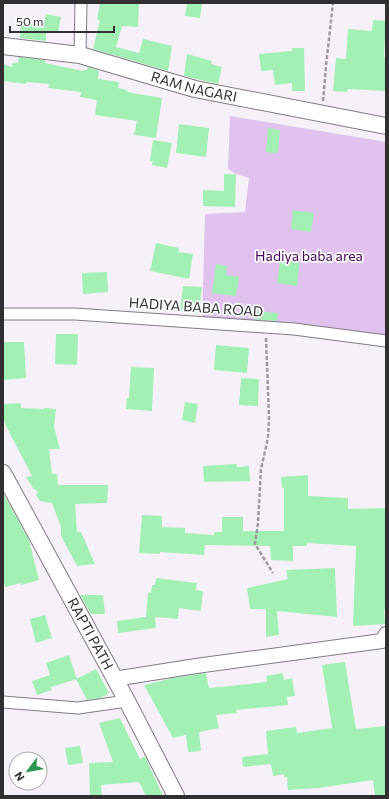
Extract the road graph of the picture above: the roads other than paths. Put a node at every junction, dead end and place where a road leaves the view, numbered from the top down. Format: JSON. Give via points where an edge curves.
{"nodes":[{"id":1,"x":81,"y":3,"type":"edge"},
{"id":2,"x":3,"y":46,"type":"edge"},
{"id":3,"x":80,"y":55,"type":"junction"},
{"id":4,"x":386,"y":126,"type":"edge"},
{"id":5,"x":3,"y":314,"type":"edge"},
{"id":6,"x":386,"y":341,"type":"edge"},
{"id":7,"x":3,"y":473,"type":"edge"},
{"id":8,"x":386,"y":634,"type":"edge"},
{"id":9,"x":114,"y":679,"type":"junction"},
{"id":10,"x":127,"y":701,"type":"junction"},
{"id":11,"x":3,"y":702,"type":"edge"},
{"id":12,"x":176,"y":796,"type":"edge"}],
"edges":[{"from":1,"to":3,"type":"street"},
{"from":2,"to":3,"type":"main road","name":"RAM NAGARI"},
{"from":3,"to":4,"type":"main road","name":"RAM NAGARI","via":[[195,90]]},
{"from":5,"to":6,"type":"street","name":"HADIYA BABA ROAD","via":[[75,314],[294,329]]},
{"from":7,"to":9,"type":"main road","name":"RAPTI PATH"},
{"from":8,"to":9,"type":"street","via":[[382,641]]},
{"from":9,"to":10,"type":"main road","name":"RAPTI PATH"},
{"from":10,"to":11,"type":"street","via":[[78,708]]},
{"from":10,"to":12,"type":"main road","name":"RAPTI PATH"}]}
